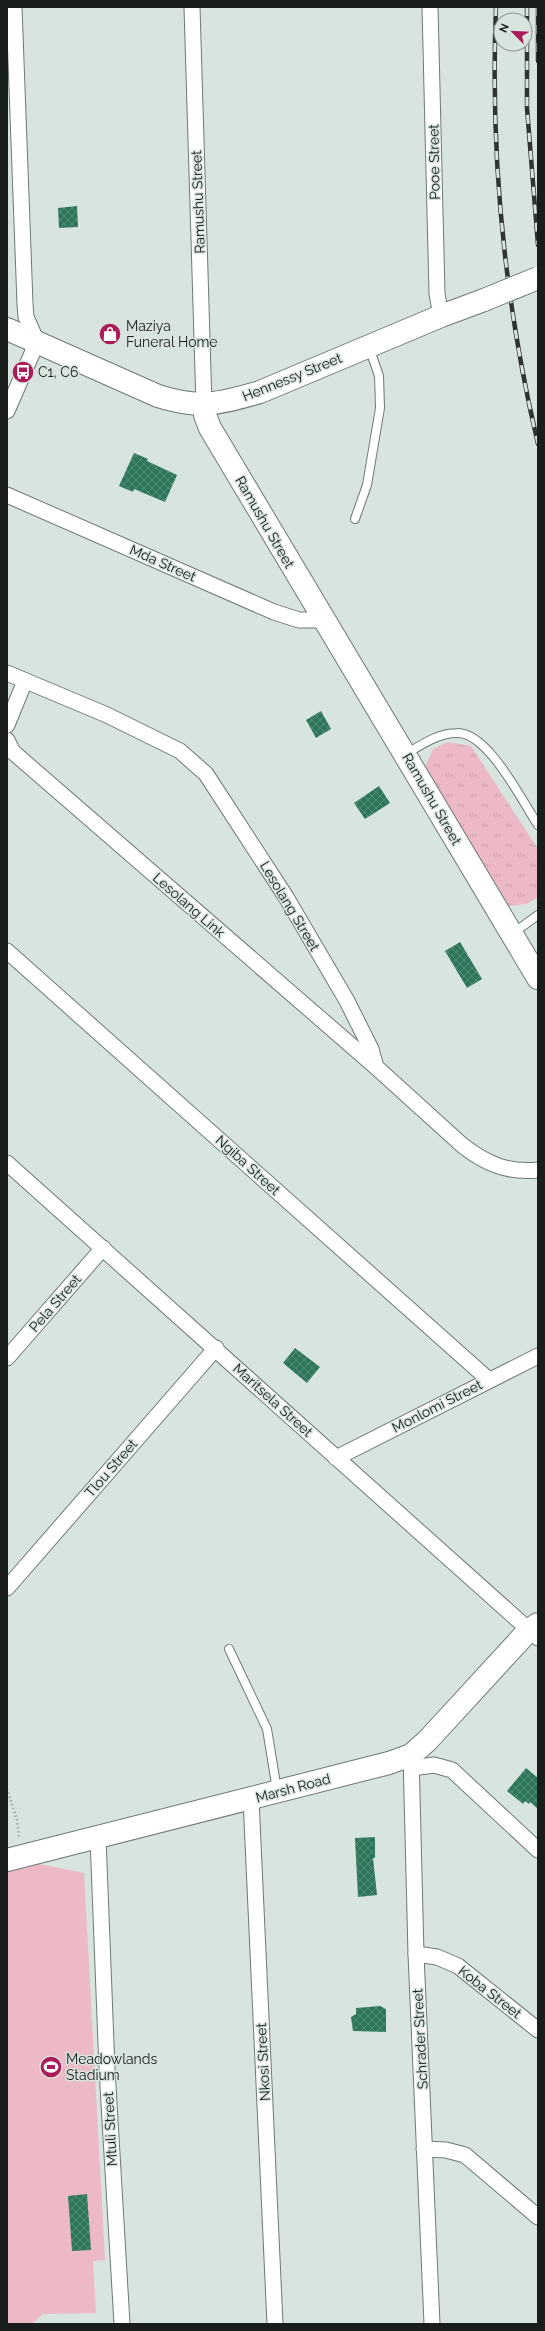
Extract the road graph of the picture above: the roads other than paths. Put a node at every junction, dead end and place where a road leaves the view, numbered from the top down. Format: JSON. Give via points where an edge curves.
{"nodes":[{"id":1,"x":14,"y":7,"type":"edge"},
{"id":2,"x":192,"y":7,"type":"edge"},
{"id":3,"x":430,"y":7,"type":"edge"},
{"id":4,"x":538,"y":278,"type":"edge"},
{"id":5,"x":441,"y":316,"type":"junction"},
{"id":6,"x":7,"y":329,"type":"edge"},
{"id":7,"x":38,"y":342,"type":"junction"},
{"id":8,"x":369,"y":346,"type":"junction"},
{"id":9,"x":204,"y":405,"type":"junction"},
{"id":10,"x":7,"y":411,"type":"edge"},
{"id":11,"x":7,"y":495,"type":"edge"},
{"id":12,"x":355,"y":519,"type":"dead end"},
{"id":13,"x":323,"y":620,"type":"junction"},
{"id":14,"x":7,"y":673,"type":"edge"},
{"id":15,"x":25,"y":681,"type":"junction"},
{"id":16,"x":7,"y":725,"type":"edge"},
{"id":17,"x":7,"y":740,"type":"edge"},
{"id":18,"x":406,"y":754,"type":"junction"},
{"id":19,"x":538,"y":825,"type":"edge"},
{"id":20,"x":538,"y":914,"type":"edge"},
{"id":21,"x":512,"y":934,"type":"junction"},
{"id":22,"x":7,"y":951,"type":"edge"},
{"id":23,"x":538,"y":978,"type":"edge"},
{"id":24,"x":376,"y":1067,"type":"junction"},
{"id":25,"x":7,"y":1163,"type":"edge"},
{"id":26,"x":538,"y":1170,"type":"edge"},
{"id":27,"x":103,"y":1248,"type":"junction"},
{"id":28,"x":216,"y":1348,"type":"junction"},
{"id":29,"x":538,"y":1356,"type":"edge"},
{"id":30,"x":7,"y":1358,"type":"edge"},
{"id":31,"x":489,"y":1380,"type":"junction"},
{"id":32,"x":336,"y":1458,"type":"junction"},
{"id":33,"x":7,"y":1588,"type":"edge"},
{"id":34,"x":535,"y":1630,"type":"edge"},
{"id":35,"x":229,"y":1649,"type":"dead end"},
{"id":36,"x":411,"y":1761,"type":"junction"},
{"id":37,"x":277,"y":1792,"type":"junction"},
{"id":38,"x":251,"y":1800,"type":"junction"},
{"id":39,"x":98,"y":1838,"type":"junction"},
{"id":40,"x":538,"y":1850,"type":"edge"},
{"id":41,"x":14,"y":1859,"type":"edge"},
{"id":42,"x":416,"y":1954,"type":"junction"},
{"id":43,"x":538,"y":2030,"type":"edge"},
{"id":44,"x":424,"y":2149,"type":"junction"},
{"id":45,"x":538,"y":2217,"type":"edge"},
{"id":46,"x":122,"y":2324,"type":"edge"},
{"id":47,"x":275,"y":2324,"type":"edge"},
{"id":48,"x":432,"y":2324,"type":"edge"}],
"edges":[{"from":1,"to":7,"type":"street","via":[[25,304],[26,317]]},
{"from":2,"to":9,"type":"street","name":"Ramushu Street"},
{"from":3,"to":5,"type":"street","name":"Pooe Street","via":[[437,294]]},
{"from":4,"to":5,"type":"street","name":"Hennessy Street","bridge":true},
{"from":5,"to":8,"type":"street","name":"Hennessy Street"},
{"from":6,"to":7,"type":"street","name":"Hennessy Street"},
{"from":7,"to":9,"type":"street","name":"Hennessy Street","via":[[158,396]]},
{"from":7,"to":10,"type":"street"},
{"from":8,"to":9,"type":"street","name":"Hennessy Street","via":[[260,392]]},
{"from":8,"to":12,"type":"lane","via":[[379,376],[380,408],[367,485]]},
{"from":9,"to":13,"type":"street","name":"Ramushu Street","via":[[210,428]]},
{"from":11,"to":13,"type":"street","name":"Mda Street","via":[[274,612],[299,620]]},
{"from":13,"to":18,"type":"street","name":"Ramushu Street"},
{"from":14,"to":15,"type":"street","name":"Lesolang Street"},
{"from":15,"to":16,"type":"street"},
{"from":15,"to":24,"type":"street","name":"Lesolang Street","via":[[107,715],[180,751],[206,774],[286,897],[347,1001],[371,1049]]},
{"from":17,"to":24,"type":"street","name":"Lesolang Link","via":[[13,752]]},
{"from":18,"to":19,"type":"lane","via":[[426,742],[447,734],[458,732],[469,735],[494,757]]},
{"from":18,"to":21,"type":"street","name":"Ramushu Street"},
{"from":20,"to":21,"type":"lane"},
{"from":21,"to":23,"type":"street","name":"Ramushu Street"},
{"from":22,"to":31,"type":"street","name":"Ngiba Street"},
{"from":24,"to":26,"type":"street","via":[[477,1157],[500,1168]]},
{"from":25,"to":27,"type":"street","name":"Maritsela Street"},
{"from":27,"to":28,"type":"street","name":"Maritsela Street"},
{"from":27,"to":30,"type":"street","name":"Pela Street"},
{"from":28,"to":32,"type":"street","name":"Maritsela Street"},
{"from":28,"to":33,"type":"street","name":"Tlou Street"},
{"from":29,"to":31,"type":"street","name":"Monlomi Street"},
{"from":31,"to":32,"type":"street","name":"Monlomi Street"},
{"from":32,"to":34,"type":"street","name":"Maritsela Street"},
{"from":34,"to":36,"type":"street","name":"Marsh Road"},
{"from":35,"to":37,"type":"lane","via":[[267,1729]]},
{"from":36,"to":37,"type":"street","name":"Marsh Road","via":[[389,1763]]},
{"from":36,"to":40,"type":"street","via":[[434,1764],[452,1770]]},
{"from":36,"to":42,"type":"street","name":"Schrader Street"},
{"from":37,"to":38,"type":"street","name":"Marsh Road"},
{"from":38,"to":39,"type":"street","name":"Marsh Road"},
{"from":38,"to":47,"type":"street","name":"Nkosi Street"},
{"from":39,"to":41,"type":"street","name":"Marsh Road"},
{"from":39,"to":46,"type":"street","name":"Mtuli Street","via":[[107,2069]]},
{"from":42,"to":43,"type":"street","name":"Koba Street","via":[[436,1957],[458,1966]]},
{"from":42,"to":44,"type":"street","name":"Schrader Street"},
{"from":44,"to":45,"type":"street","via":[[446,2150],[465,2155]]},
{"from":44,"to":48,"type":"street","name":"Schrader Street"}]}
